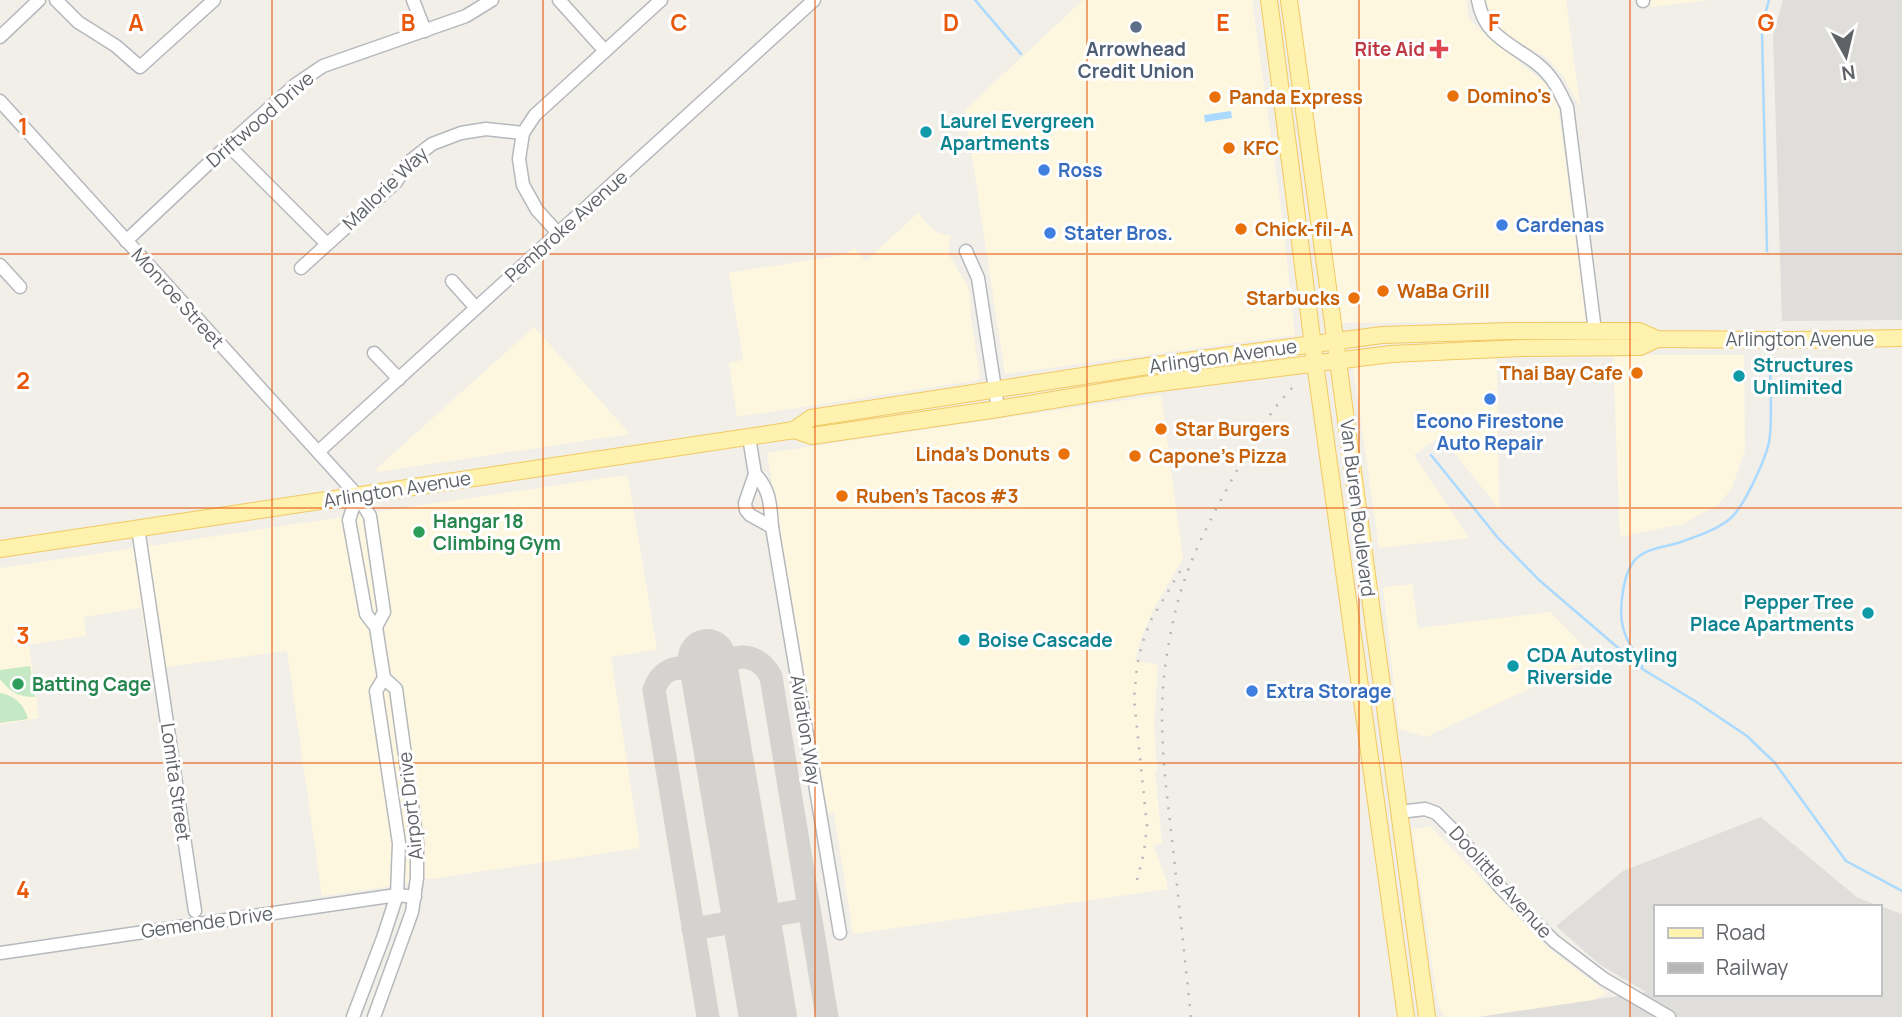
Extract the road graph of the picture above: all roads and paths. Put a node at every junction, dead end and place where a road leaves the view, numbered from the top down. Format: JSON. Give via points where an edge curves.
{"nodes":[{"id":1,"x":39,"y":0,"type":"edge"},
{"id":2,"x":56,"y":0,"type":"edge"},
{"id":3,"x":214,"y":0,"type":"edge"},
{"id":4,"x":413,"y":0,"type":"edge"},
{"id":5,"x":492,"y":0,"type":"edge"},
{"id":6,"x":559,"y":0,"type":"edge"},
{"id":7,"x":661,"y":0,"type":"edge"},
{"id":8,"x":814,"y":0,"type":"edge"},
{"id":9,"x":1269,"y":0,"type":"edge"},
{"id":10,"x":1289,"y":0,"type":"edge"},
{"id":11,"x":1478,"y":0,"type":"edge"},
{"id":12,"x":425,"y":31,"type":"junction"},
{"id":13,"x":0,"y":37,"type":"edge"},
{"id":14,"x":605,"y":51,"type":"junction"},
{"id":15,"x":1281,"y":94,"type":"junction"},
{"id":16,"x":0,"y":101,"type":"edge"},
{"id":17,"x":523,"y":133,"type":"junction"},
{"id":18,"x":228,"y":145,"type":"junction"},
{"id":19,"x":1312,"y":173,"type":"junction"},
{"id":20,"x":1292,"y":177,"type":"junction"},
{"id":21,"x":558,"y":233,"type":"junction"},
{"id":22,"x":1321,"y":237,"type":"junction"},
{"id":23,"x":126,"y":241,"type":"junction"},
{"id":24,"x":327,"y":244,"type":"junction"},
{"id":25,"x":966,"y":251,"type":"dead end"},
{"id":26,"x":0,"y":265,"type":"edge"},
{"id":27,"x":301,"y":268,"type":"dead end"},
{"id":28,"x":452,"y":281,"type":"dead end"},
{"id":29,"x":20,"y":286,"type":"dead end"},
{"id":30,"x":476,"y":308,"type":"junction"},
{"id":31,"x":1595,"y":331,"type":"junction"},
{"id":32,"x":1902,"y":338,"type":"edge"},
{"id":33,"x":1657,"y":339,"type":"junction"},
{"id":34,"x":1336,"y":341,"type":"junction"},
{"id":35,"x":1312,"y":344,"type":"junction"},
{"id":36,"x":1543,"y":348,"type":"junction"},
{"id":37,"x":374,"y":353,"type":"dead end"},
{"id":38,"x":1339,"y":361,"type":"junction"},
{"id":39,"x":1315,"y":363,"type":"junction"},
{"id":40,"x":399,"y":379,"type":"junction"},
{"id":41,"x":995,"y":389,"type":"junction"},
{"id":42,"x":998,"y":409,"type":"junction"},
{"id":43,"x":794,"y":430,"type":"junction"},
{"id":44,"x":749,"y":437,"type":"junction"},
{"id":45,"x":318,"y":452,"type":"junction"},
{"id":46,"x":755,"y":474,"type":"junction"},
{"id":47,"x":357,"y":495,"type":"junction"},
{"id":48,"x":772,"y":527,"type":"junction"},
{"id":49,"x":138,"y":528,"type":"junction"},
{"id":50,"x":0,"y":549,"type":"edge"},
{"id":51,"x":376,"y":627,"type":"junction"},
{"id":52,"x":384,"y":678,"type":"junction"},
{"id":53,"x":1399,"y":812,"type":"junction"},
{"id":54,"x":397,"y":895,"type":"junction"},
{"id":55,"x":415,"y":897,"type":"junction"},
{"id":56,"x":195,"y":911,"type":"dead end"},
{"id":57,"x":839,"y":933,"type":"dead end"},
{"id":58,"x":0,"y":953,"type":"edge"},
{"id":59,"x":375,"y":1016,"type":"edge"},
{"id":60,"x":354,"y":1017,"type":"edge"},
{"id":61,"x":1406,"y":1017,"type":"edge"},
{"id":62,"x":1427,"y":1017,"type":"edge"},
{"id":63,"x":1669,"y":1017,"type":"edge"}],
"edges":[{"from":1,"to":13,"type":"street"},
{"from":2,"to":3,"type":"street","via":[[140,67]]},
{"from":4,"to":12,"type":"street"},
{"from":5,"to":12,"type":"street","name":"Driftwood Drive","via":[[467,16]]},
{"from":6,"to":14,"type":"street"},
{"from":7,"to":14,"type":"street"},
{"from":8,"to":21,"type":"street","name":"Pembroke Avenue"},
{"from":9,"to":15,"type":"main road","name":"Van Buren Boulevard"},
{"from":10,"to":19,"type":"main road","name":"Van Buren Boulevard"},
{"from":11,"to":31,"type":"street","via":[[1488,28],[1537,63],[1555,81],[1567,107]]},
{"from":12,"to":18,"type":"street","name":"Driftwood Drive","via":[[323,66]]},
{"from":14,"to":17,"type":"street","via":[[535,115]]},
{"from":15,"to":19,"type":"main road","via":[[1293,117],[1300,163]]},
{"from":15,"to":20,"type":"main road","name":"Van Buren Boulevard"},
{"from":16,"to":23,"type":"street","name":"Monroe Street"},
{"from":17,"to":21,"type":"street","via":[[519,159],[523,186]]},
{"from":17,"to":24,"type":"street","name":"Mallorie Way","via":[[461,132],[432,144]]},
{"from":18,"to":23,"type":"street","name":"Driftwood Drive"},
{"from":18,"to":24,"type":"street"},
{"from":19,"to":22,"type":"main road","name":"Van Buren Boulevard"},
{"from":20,"to":22,"type":"main road","via":[[1302,186],[1308,218]]},
{"from":20,"to":35,"type":"main road","name":"Van Buren Boulevard"},
{"from":21,"to":30,"type":"street","name":"Pembroke Avenue"},
{"from":22,"to":34,"type":"main road","name":"Van Buren Boulevard"},
{"from":23,"to":45,"type":"street","name":"Monroe Street"},
{"from":24,"to":27,"type":"street","name":"Mallorie Way"},
{"from":25,"to":41,"type":"street","via":[[978,278]]},
{"from":26,"to":29,"type":"street"},
{"from":28,"to":30,"type":"street"},
{"from":30,"to":40,"type":"street","name":"Pembroke Avenue"},
{"from":31,"to":33,"type":"main road","name":"Arlington Avenue","via":[[1639,331]]},
{"from":31,"to":34,"type":"main road","name":"Arlington Avenue","via":[[1405,334]]},
{"from":31,"to":36,"type":"main road","via":[[1592,342]]},
{"from":32,"to":33,"type":"main road","name":"Arlington Avenue"},
{"from":33,"to":36,"type":"main road","name":"Arlington Avenue","via":[[1640,347]]},
{"from":34,"to":35,"type":"main road","name":"Arlington Avenue"},
{"from":34,"to":38,"type":"main road","name":"Van Buren Boulevard"},
{"from":35,"to":39,"type":"main road","name":"Van Buren Boulevard"},
{"from":35,"to":41,"type":"main road","name":"Arlington Avenue"},
{"from":36,"to":38,"type":"main road","name":"Arlington Avenue","via":[[1391,354]]},
{"from":37,"to":40,"type":"street"},
{"from":38,"to":39,"type":"main road","name":"Arlington Avenue"},
{"from":38,"to":53,"type":"main road","name":"Van Buren Boulevard"},
{"from":39,"to":42,"type":"main road","name":"Arlington Avenue"},
{"from":39,"to":61,"type":"main road","name":"Van Buren Boulevard"},
{"from":40,"to":45,"type":"street","name":"Pembroke Avenue"},
{"from":41,"to":42,"type":"street"},
{"from":41,"to":43,"type":"main road","name":"Arlington Avenue","via":[[811,418]]},
{"from":42,"to":43,"type":"main road","name":"Arlington Avenue","via":[[812,436]]},
{"from":43,"to":44,"type":"main road","name":"Arlington Avenue"},
{"from":44,"to":46,"type":"street","name":"Aviation Way"},
{"from":44,"to":47,"type":"main road","name":"Arlington Avenue"},
{"from":45,"to":47,"type":"street","name":"Monroe Street"},
{"from":46,"to":48,"type":"street","name":"Aviation Way","via":[[768,494]]},
{"from":46,"to":48,"type":"street","name":"Aviation Way","via":[[746,510]]},
{"from":47,"to":49,"type":"main road","name":"Arlington Avenue"},
{"from":47,"to":51,"type":"street","name":"Airport Drive","via":[[349,520],[366,614]]},
{"from":47,"to":51,"type":"street","name":"Airport Drive","via":[[370,516],[380,584],[384,612]]},
{"from":48,"to":57,"type":"street","name":"Aviation Way"},
{"from":49,"to":50,"type":"main road","name":"Arlington Avenue"},
{"from":49,"to":56,"type":"street","name":"Lomita Street"},
{"from":51,"to":52,"type":"street","name":"Airport Drive"},
{"from":52,"to":54,"type":"street","name":"Airport Drive","via":[[376,691],[399,843]]},
{"from":52,"to":55,"type":"street","name":"Airport Drive","via":[[396,689],[412,798],[417,842]]},
{"from":53,"to":62,"type":"main road","name":"Van Buren Boulevard"},
{"from":53,"to":63,"type":"street","name":"Doolittle Avenue","via":[[1425,809],[1436,813],[1554,941],[1604,979]]},
{"from":54,"to":55,"type":"street","name":"Gemende Drive"},
{"from":54,"to":58,"type":"street","name":"Gemende Drive"},
{"from":54,"to":60,"type":"street","name":"Airport Drive"},
{"from":55,"to":59,"type":"street","name":"Airport Drive"}]}
